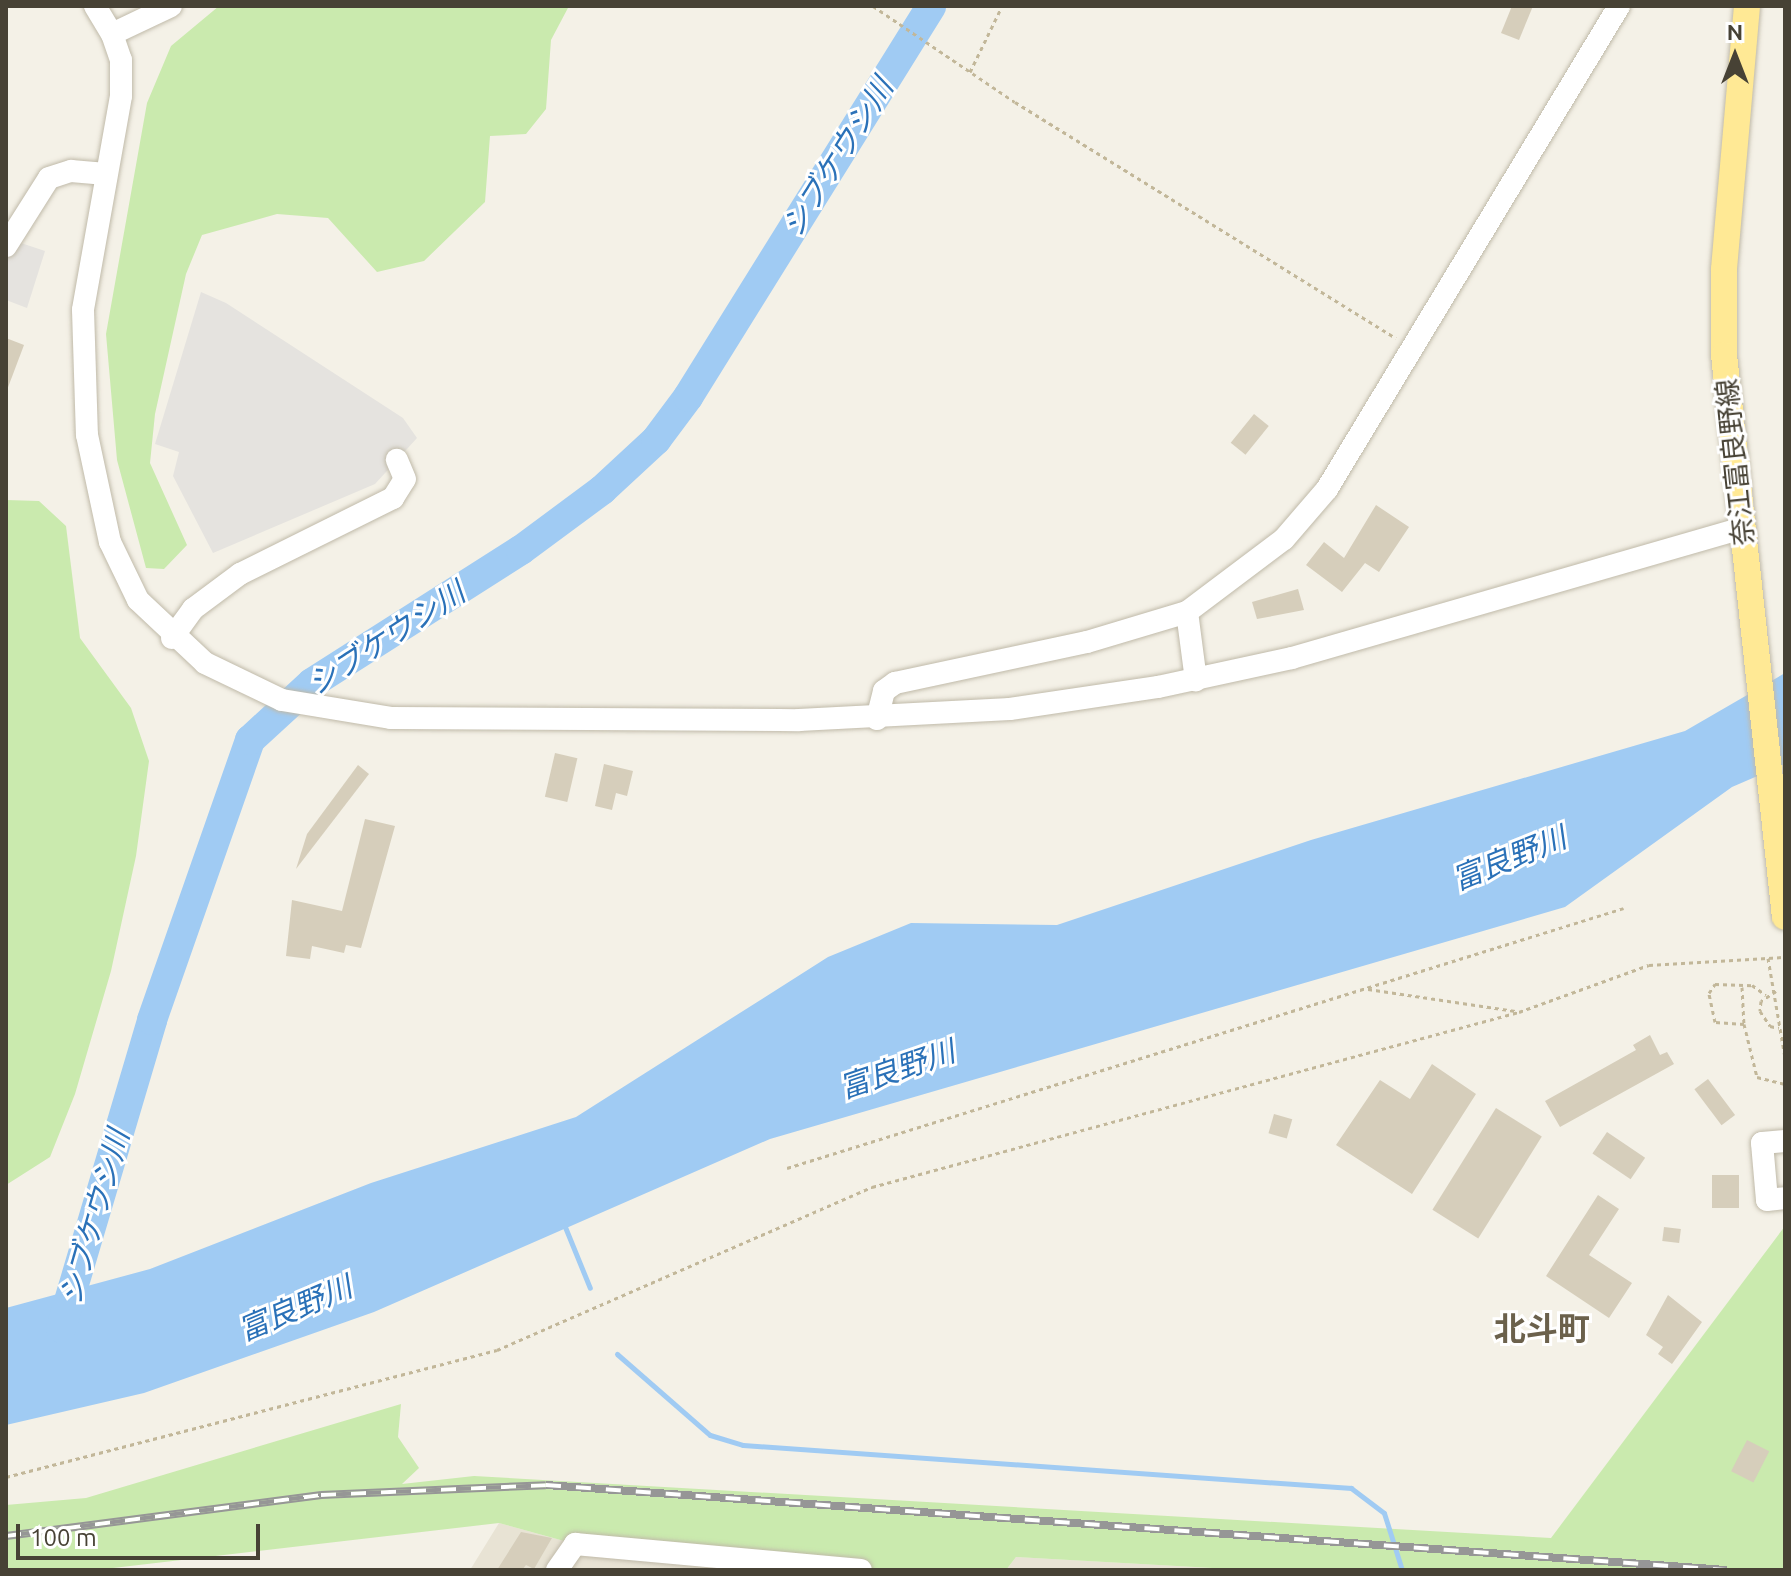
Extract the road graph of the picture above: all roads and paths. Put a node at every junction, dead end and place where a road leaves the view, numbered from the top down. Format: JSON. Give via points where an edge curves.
{"nodes":[{"id":1,"x":95,"y":6,"type":"edge"},
{"id":2,"x":171,"y":6,"type":"edge"},
{"id":3,"x":873,"y":6,"type":"edge"},
{"id":4,"x":887,"y":6,"type":"edge"},
{"id":5,"x":1002,"y":6,"type":"edge"},
{"id":6,"x":1619,"y":6,"type":"edge"},
{"id":7,"x":1747,"y":6,"type":"edge"},
{"id":8,"x":882,"y":12,"type":"junction"},
{"id":9,"x":112,"y":34,"type":"junction"},
{"id":10,"x":970,"y":72,"type":"junction"},
{"id":11,"x":106,"y":174,"type":"junction"},
{"id":12,"x":6,"y":246,"type":"edge"},
{"id":13,"x":1413,"y":349,"type":"junction"},
{"id":14,"x":397,"y":460,"type":"dead end"},
{"id":15,"x":1741,"y":528,"type":"junction"},
{"id":16,"x":1187,"y":612,"type":"junction"},
{"id":17,"x":172,"y":638,"type":"junction"},
{"id":18,"x":1196,"y":680,"type":"junction"},
{"id":19,"x":877,"y":719,"type":"junction"},
{"id":20,"x":1624,"y":908,"type":"dead end"},
{"id":21,"x":1785,"y":917,"type":"edge"},
{"id":22,"x":1785,"y":957,"type":"edge"},
{"id":23,"x":1768,"y":958,"type":"junction"},
{"id":24,"x":1742,"y":987,"type":"junction"},
{"id":25,"x":1366,"y":989,"type":"junction"},
{"id":26,"x":1776,"y":991,"type":"junction"},
{"id":27,"x":1766,"y":995,"type":"junction"},
{"id":28,"x":1519,"y":1012,"type":"junction"},
{"id":29,"x":1744,"y":1024,"type":"junction"},
{"id":30,"x":1781,"y":1029,"type":"junction"},
{"id":31,"x":1785,"y":1057,"type":"edge"},
{"id":32,"x":1785,"y":1084,"type":"edge"},
{"id":33,"x":1785,"y":1141,"type":"edge"},
{"id":34,"x":787,"y":1168,"type":"dead end"},
{"id":35,"x":1785,"y":1198,"type":"edge"},
{"id":36,"x":6,"y":1477,"type":"edge"},
{"id":37,"x":646,"y":1560,"type":"edge"},
{"id":38,"x":557,"y":1570,"type":"edge"},
{"id":39,"x":861,"y":1570,"type":"edge"}],
"edges":[{"from":1,"to":9,"type":"street"},
{"from":2,"to":9,"type":"street"},
{"from":3,"to":8,"type":"path"},
{"from":4,"to":8,"type":"path"},
{"from":5,"to":10,"type":"path"},
{"from":6,"to":13,"type":"street"},
{"from":7,"to":15,"type":"main road","name":"奈江富良野線","via":[[1723,316]]},
{"from":8,"to":10,"type":"path"},
{"from":9,"to":11,"type":"street","via":[[121,60],[121,96]]},
{"from":10,"to":13,"type":"path"},
{"from":11,"to":12,"type":"street","via":[[71,171],[49,178]]},
{"from":11,"to":17,"type":"street","via":[[83,310],[87,435],[118,564],[138,600]]},
{"from":13,"to":16,"type":"street","via":[[1306,516],[1238,578]]},
{"from":14,"to":17,"type":"street","via":[[405,479],[393,498],[240,574],[193,609]]},
{"from":15,"to":18,"type":"street","via":[[1292,658]]},
{"from":15,"to":21,"type":"main road","name":"奈江富良野線"},
{"from":16,"to":18,"type":"street"},
{"from":16,"to":19,"type":"street","via":[[1087,642],[895,683],[884,691]]},
{"from":17,"to":19,"type":"street","via":[[233,680],[282,700],[353,715]]},
{"from":18,"to":19,"type":"street","via":[[1010,709]]},
{"from":20,"to":25,"type":"path"},
{"from":22,"to":23,"type":"path"},
{"from":23,"to":26,"type":"path"},
{"from":23,"to":28,"type":"path","via":[[1649,965]]},
{"from":24,"to":27,"type":"path","via":[[1762,988]]},
{"from":24,"to":29,"type":"path"},
{"from":24,"to":29,"type":"path","via":[[1723,983],[1709,993],[1715,1022]]},
{"from":25,"to":28,"type":"path"},
{"from":25,"to":34,"type":"path"},
{"from":26,"to":27,"type":"path"},
{"from":26,"to":30,"type":"path"},
{"from":27,"to":30,"type":"path","via":[[1760,1011],[1763,1020]]},
{"from":28,"to":36,"type":"path","via":[[872,1187],[497,1350]]},
{"from":29,"to":32,"type":"path","via":[[1757,1077]]},
{"from":30,"to":31,"type":"path"},
{"from":33,"to":35,"type":"street","via":[[1762,1143],[1767,1200]]},
{"from":37,"to":38,"type":"street","via":[[575,1544]]},
{"from":37,"to":39,"type":"street"}]}
